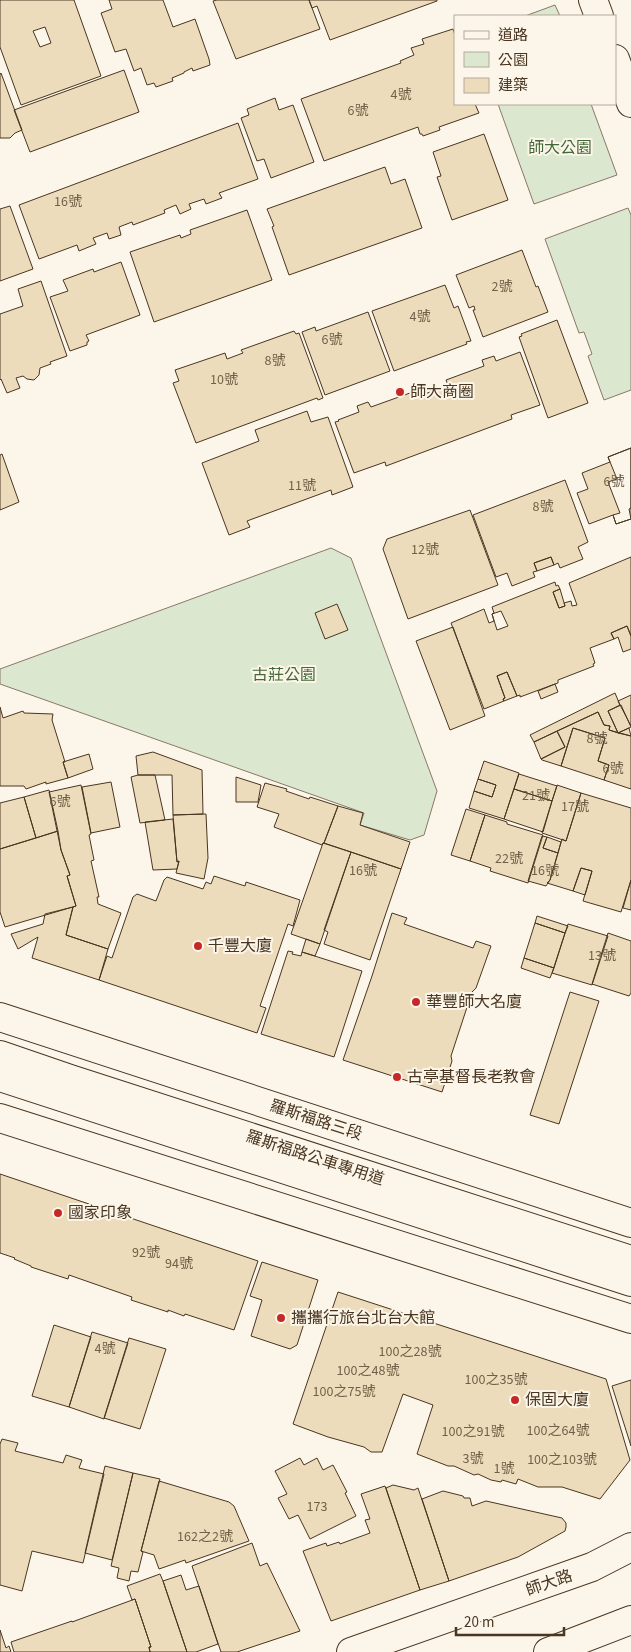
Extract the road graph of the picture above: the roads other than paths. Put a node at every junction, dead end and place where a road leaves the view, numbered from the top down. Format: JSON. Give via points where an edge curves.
{"nodes":[{"id":1,"x":593,"y":0,"type":"edge"},
{"id":2,"x":599,"y":15,"type":"edge"},
{"id":3,"x":616,"y":62,"type":"edge"},
{"id":4,"x":631,"y":103,"type":"edge"},
{"id":5,"x":0,"y":1017,"type":"edge"},
{"id":6,"x":0,"y":1054,"type":"edge"},
{"id":7,"x":0,"y":1077,"type":"edge"},
{"id":8,"x":0,"y":1118,"type":"edge"},
{"id":9,"x":631,"y":1223,"type":"edge"},
{"id":10,"x":631,"y":1260,"type":"edge"},
{"id":11,"x":631,"y":1282,"type":"edge"},
{"id":12,"x":631,"y":1319,"type":"edge"},
{"id":13,"x":631,"y":1547,"type":"edge"},
{"id":14,"x":631,"y":1620,"type":"edge"},
{"id":15,"x":351,"y":1652,"type":"edge"},
{"id":16,"x":548,"y":1652,"type":"edge"}],
"edges":[{"from":1,"to":2,"type":"main road"},
{"from":3,"to":4,"type":"main road"},
{"from":5,"to":9,"type":"main road","name":"羅斯福路三段"},
{"from":6,"to":10,"type":"main road","name":"羅斯福路公車專用道"},
{"from":7,"to":11,"type":"main road","name":"羅斯福路公車專用道"},
{"from":8,"to":12,"type":"main road"},
{"from":13,"to":15,"type":"main road","name":"師大路","via":[[592,1568]]},
{"from":14,"to":16,"type":"main road"}]}
